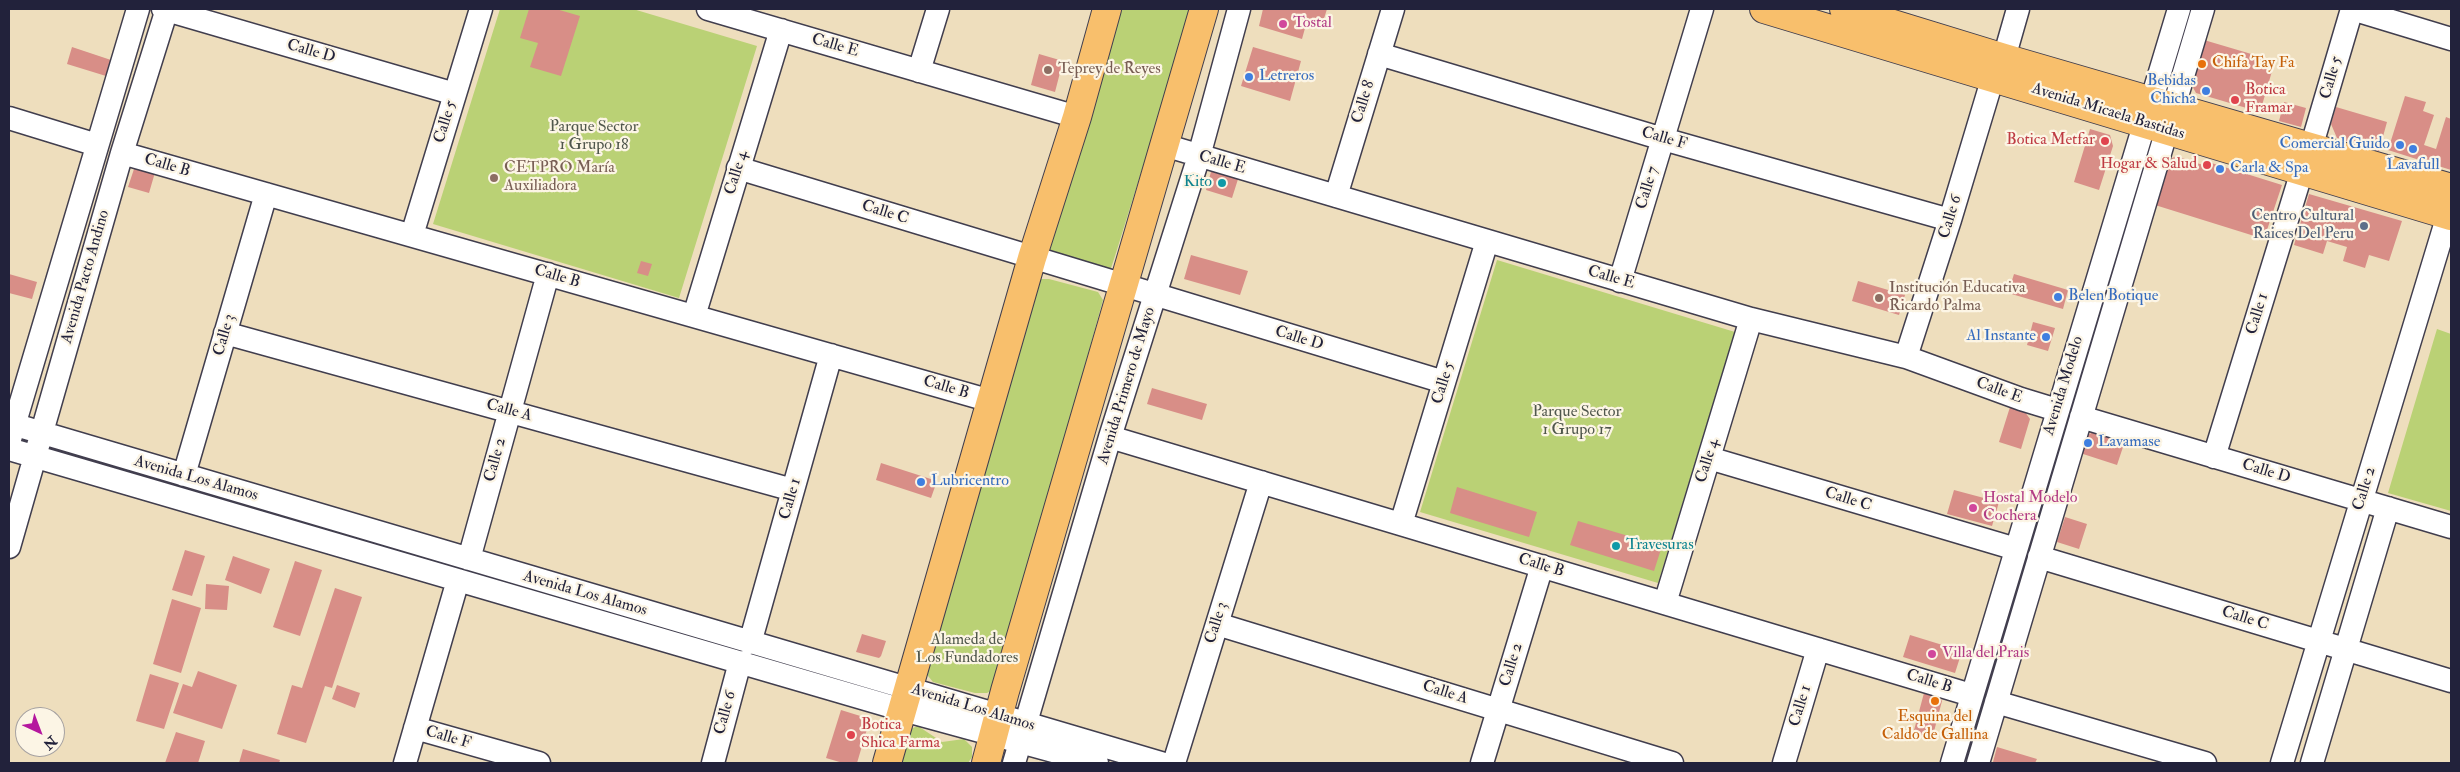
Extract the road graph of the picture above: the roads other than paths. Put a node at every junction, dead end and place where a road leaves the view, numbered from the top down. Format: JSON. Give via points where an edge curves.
{"nodes":[{"id":1,"x":138,"y":9,"type":"edge"},
{"id":2,"x":166,"y":9,"type":"edge"},
{"id":3,"x":481,"y":9,"type":"edge"},
{"id":4,"x":708,"y":9,"type":"edge"},
{"id":5,"x":938,"y":9,"type":"edge"},
{"id":6,"x":1107,"y":9,"type":"edge"},
{"id":7,"x":1204,"y":9,"type":"edge"},
{"id":8,"x":1239,"y":9,"type":"edge"},
{"id":9,"x":1393,"y":9,"type":"edge"},
{"id":10,"x":1702,"y":9,"type":"edge"},
{"id":11,"x":1764,"y":9,"type":"edge"},
{"id":12,"x":1844,"y":9,"type":"edge"},
{"id":13,"x":2018,"y":9,"type":"edge"},
{"id":14,"x":2179,"y":9,"type":"edge"},
{"id":15,"x":2203,"y":9,"type":"edge"},
{"id":16,"x":2352,"y":9,"type":"edge"},
{"id":17,"x":781,"y":30,"type":"junction"},
{"id":18,"x":2451,"y":39,"type":"edge"},
{"id":19,"x":1379,"y":54,"type":"junction"},
{"id":20,"x":1998,"y":68,"type":"junction"},
{"id":21,"x":919,"y":71,"type":"junction"},
{"id":22,"x":455,"y":94,"type":"junction"},
{"id":23,"x":2159,"y":116,"type":"junction"},
{"id":24,"x":1077,"y":117,"type":"junction"},
{"id":25,"x":9,"y":118,"type":"edge"},
{"id":26,"x":1663,"y":139,"type":"junction"},
{"id":27,"x":97,"y":145,"type":"junction"},
{"id":28,"x":1164,"y":145,"type":"junction"},
{"id":29,"x":122,"y":153,"type":"junction"},
{"id":30,"x":1199,"y":156,"type":"junction"},
{"id":31,"x":2306,"y":160,"type":"junction"},
{"id":32,"x":738,"y":168,"type":"junction"},
{"id":33,"x":2451,"y":188,"type":"edge"},
{"id":34,"x":266,"y":194,"type":"junction"},
{"id":35,"x":1336,"y":196,"type":"junction"},
{"id":36,"x":2449,"y":215,"type":"edge"},
{"id":37,"x":1950,"y":220,"type":"junction"},
{"id":38,"x":412,"y":236,"type":"junction"},
{"id":39,"x":1487,"y":241,"type":"junction"},
{"id":40,"x":1032,"y":258,"type":"junction"},
{"id":41,"x":548,"y":274,"type":"junction"},
{"id":42,"x":1620,"y":281,"type":"junction"},
{"id":43,"x":1123,"y":286,"type":"junction"},
{"id":44,"x":1155,"y":296,"type":"junction"},
{"id":45,"x":694,"y":316,"type":"junction"},
{"id":46,"x":1752,"y":320,"type":"junction"},
{"id":47,"x":225,"y":333,"type":"junction"},
{"id":48,"x":832,"y":355,"type":"junction"},
{"id":49,"x":1906,"y":356,"type":"junction"},
{"id":50,"x":1444,"y":382,"type":"junction"},
{"id":51,"x":991,"y":401,"type":"junction"},
{"id":52,"x":2057,"y":410,"type":"junction"},
{"id":53,"x":510,"y":412,"type":"junction"},
{"id":54,"x":2081,"y":417,"type":"junction"},
{"id":55,"x":11,"y":430,"type":"edge"},
{"id":56,"x":41,"y":433,"type":"junction"},
{"id":57,"x":1110,"y":437,"type":"junction"},
{"id":58,"x":9,"y":449,"type":"edge"},
{"id":59,"x":35,"y":456,"type":"junction"},
{"id":60,"x":2214,"y":457,"type":"junction"},
{"id":61,"x":1709,"y":458,"type":"junction"},
{"id":62,"x":184,"y":475,"type":"junction"},
{"id":63,"x":1261,"y":482,"type":"junction"},
{"id":64,"x":793,"y":490,"type":"junction"},
{"id":65,"x":2361,"y":501,"type":"junction"},
{"id":66,"x":2388,"y":508,"type":"junction"},
{"id":67,"x":1401,"y":524,"type":"junction"},
{"id":68,"x":2451,"y":527,"type":"edge"},
{"id":69,"x":9,"y":547,"type":"edge"},
{"id":70,"x":2016,"y":550,"type":"junction"},
{"id":71,"x":2039,"y":557,"type":"junction"},
{"id":72,"x":469,"y":560,"type":"junction"},
{"id":73,"x":1542,"y":566,"type":"junction"},
{"id":74,"x":458,"y":580,"type":"junction"},
{"id":75,"x":1665,"y":603,"type":"junction"},
{"id":76,"x":1217,"y":624,"type":"junction"},
{"id":77,"x":2319,"y":641,"type":"junction"},
{"id":78,"x":2346,"y":649,"type":"junction"},
{"id":79,"x":1818,"y":650,"type":"junction"},
{"id":80,"x":745,"y":652,"type":"junction"},
{"id":81,"x":2451,"y":681,"type":"edge"},
{"id":82,"x":1971,"y":695,"type":"junction"},
{"id":83,"x":906,"y":699,"type":"junction"},
{"id":84,"x":1996,"y":702,"type":"junction"},
{"id":85,"x":1498,"y":710,"type":"junction"},
{"id":86,"x":995,"y":725,"type":"junction"},
{"id":87,"x":415,"y":728,"type":"junction"},
{"id":88,"x":1023,"y":733,"type":"junction"},
{"id":89,"x":405,"y":763,"type":"edge"},
{"id":90,"x":539,"y":763,"type":"edge"},
{"id":91,"x":713,"y":763,"type":"edge"},
{"id":92,"x":887,"y":763,"type":"edge"},
{"id":93,"x":986,"y":763,"type":"edge"},
{"id":94,"x":1014,"y":763,"type":"edge"},
{"id":95,"x":1097,"y":763,"type":"edge"},
{"id":96,"x":1161,"y":763,"type":"edge"},
{"id":97,"x":1174,"y":763,"type":"edge"},
{"id":98,"x":1482,"y":763,"type":"edge"},
{"id":99,"x":1672,"y":763,"type":"edge"},
{"id":100,"x":1784,"y":763,"type":"edge"},
{"id":101,"x":1952,"y":763,"type":"edge"},
{"id":102,"x":1978,"y":763,"type":"edge"},
{"id":103,"x":2205,"y":763,"type":"edge"},
{"id":104,"x":2282,"y":763,"type":"edge"},
{"id":105,"x":2312,"y":763,"type":"edge"}],
"edges":[{"from":1,"to":27,"type":"street","name":"Avenida Pacto Andino"},
{"from":2,"to":22,"type":"street","name":"Calle D"},
{"from":2,"to":29,"type":"street","name":"Avenida Pacto Andino"},
{"from":3,"to":22,"type":"street","name":"Calle 5"},
{"from":4,"to":17,"type":"street","name":"Calle E"},
{"from":5,"to":21,"type":"street"},
{"from":6,"to":24,"type":"main road"},
{"from":7,"to":28,"type":"main road","name":"Avenida Primero de Mayo"},
{"from":8,"to":30,"type":"street","name":"Avenida Primero de Mayo"},
{"from":9,"to":19,"type":"street","name":"Calle 8"},
{"from":10,"to":26,"type":"street","name":"Calle 7"},
{"from":11,"to":20,"type":"main road","name":"Avenida Micaela Bastidas"},
{"from":12,"to":20,"type":"main road","name":"Avenida Micaela Bastidas"},
{"from":13,"to":20,"type":"street"},
{"from":14,"to":23,"type":"street","name":"Avenida Modelo"},
{"from":15,"to":23,"type":"street","name":"Avenida Modelo"},
{"from":16,"to":18,"type":"street"},
{"from":16,"to":31,"type":"street","name":"Calle 5"},
{"from":17,"to":21,"type":"street","name":"Calle E"},
{"from":17,"to":32,"type":"street","name":"Calle 4"},
{"from":19,"to":26,"type":"street","name":"Calle F"},
{"from":19,"to":35,"type":"street","name":"Calle 8"},
{"from":20,"to":23,"type":"main road","name":"Avenida Micaela Bastidas"},
{"from":20,"to":37,"type":"street","name":"Calle 6"},
{"from":21,"to":24,"type":"street","name":"Calle E"},
{"from":22,"to":38,"type":"street","name":"Calle 5"},
{"from":23,"to":31,"type":"main road","name":"Avenida Micaela Bastidas"},
{"from":23,"to":52,"type":"street","name":"Avenida Modelo"},
{"from":23,"to":54,"type":"street","name":"Avenida Modelo"},
{"from":24,"to":40,"type":"main road"},
{"from":25,"to":27,"type":"street"},
{"from":26,"to":37,"type":"street","name":"Calle F"},
{"from":26,"to":42,"type":"street","name":"Calle 7"},
{"from":27,"to":55,"type":"street","name":"Avenida Pacto Andino"},
{"from":28,"to":30,"type":"street","name":"Calle E"},
{"from":28,"to":43,"type":"main road","name":"Avenida Primero de Mayo"},
{"from":29,"to":34,"type":"street","name":"Calle B"},
{"from":29,"to":56,"type":"street","name":"Avenida Pacto Andino"},
{"from":30,"to":35,"type":"street","name":"Calle E"},
{"from":30,"to":44,"type":"street","name":"Avenida Primero de Mayo"},
{"from":31,"to":33,"type":"main road","name":"Avenida Micaela Bastidas"},
{"from":31,"to":36,"type":"main road","name":"Avenida Micaela Bastidas"},
{"from":31,"to":60,"type":"street","name":"Calle 1"},
{"from":32,"to":40,"type":"street","name":"Calle C"},
{"from":32,"to":45,"type":"street","name":"Calle 4"},
{"from":34,"to":38,"type":"street","name":"Calle B"},
{"from":34,"to":47,"type":"street","name":"Calle 3"},
{"from":35,"to":39,"type":"street","name":"Calle E"},
{"from":36,"to":65,"type":"street","name":"Calle 2"},
{"from":37,"to":49,"type":"street","name":"Calle 6"},
{"from":38,"to":41,"type":"street","name":"Calle B"},
{"from":39,"to":42,"type":"street","name":"Calle E"},
{"from":39,"to":50,"type":"street","name":"Calle 5"},
{"from":40,"to":43,"type":"street","name":"Calle C"},
{"from":40,"to":51,"type":"main road"},
{"from":41,"to":45,"type":"street","name":"Calle B"},
{"from":41,"to":53,"type":"street","name":"Calle 2"},
{"from":42,"to":46,"type":"street","name":"Calle E"},
{"from":43,"to":44,"type":"street","name":"Calle D"},
{"from":43,"to":86,"type":"main road","name":"Avenida Primero de Mayo"},
{"from":44,"to":50,"type":"street","name":"Calle D"},
{"from":44,"to":57,"type":"street","name":"Avenida Primero de Mayo"},
{"from":45,"to":48,"type":"street","name":"Calle B"},
{"from":46,"to":49,"type":"street","name":"Calle E"},
{"from":46,"to":61,"type":"street","name":"Calle 4"},
{"from":47,"to":53,"type":"street","name":"Calle A"},
{"from":47,"to":62,"type":"street","name":"Calle 3"},
{"from":48,"to":51,"type":"street","name":"Calle B"},
{"from":48,"to":64,"type":"street","name":"Calle 1"},
{"from":49,"to":52,"type":"street","name":"Calle E"},
{"from":50,"to":67,"type":"street","name":"Calle 5"},
{"from":51,"to":83,"type":"main road"},
{"from":52,"to":70,"type":"street","name":"Avenida Modelo"},
{"from":53,"to":64,"type":"street","name":"Calle A"},
{"from":53,"to":72,"type":"street","name":"Calle 2"},
{"from":54,"to":60,"type":"street","name":"Calle D"},
{"from":54,"to":71,"type":"street","name":"Avenida Modelo"},
{"from":55,"to":56,"type":"street","name":"Avenida Los Alamos"},
{"from":56,"to":59,"type":"street","name":"Avenida Pacto Andino"},
{"from":56,"to":62,"type":"street","name":"Avenida Los Alamos"},
{"from":57,"to":63,"type":"street","name":"Calle B"},
{"from":57,"to":88,"type":"street","name":"Avenida Primero de Mayo"},
{"from":58,"to":59,"type":"street","name":"Avenida Los Alamos"},
{"from":59,"to":69,"type":"street","name":"Avenida Pacto Andino"},
{"from":59,"to":74,"type":"street","name":"Avenida Los Alamos"},
{"from":60,"to":65,"type":"street","name":"Calle D"},
{"from":61,"to":70,"type":"street","name":"Calle C"},
{"from":61,"to":75,"type":"street","name":"Calle 4"},
{"from":62,"to":72,"type":"street","name":"Avenida Los Alamos"},
{"from":63,"to":67,"type":"street","name":"Calle B"},
{"from":63,"to":76,"type":"street","name":"Calle 3"},
{"from":64,"to":80,"type":"street","name":"Calle 1"},
{"from":65,"to":66,"type":"street","name":"Calle D"},
{"from":65,"to":77,"type":"street","name":"Calle 2"},
{"from":66,"to":68,"type":"street","name":"Calle D"},
{"from":66,"to":78,"type":"street","name":"Calle 2"},
{"from":67,"to":73,"type":"street","name":"Calle B"},
{"from":70,"to":82,"type":"street","name":"Avenida Modelo"},
{"from":71,"to":77,"type":"street","name":"Calle C"},
{"from":71,"to":84,"type":"street","name":"Avenida Modelo"},
{"from":72,"to":80,"type":"street","name":"Avenida Los Alamos"},
{"from":73,"to":75,"type":"street","name":"Calle B"},
{"from":73,"to":85,"type":"street","name":"Calle 2"},
{"from":74,"to":80,"type":"street","name":"Avenida Los Alamos"},
{"from":74,"to":87,"type":"street"},
{"from":75,"to":79,"type":"street","name":"Calle B"},
{"from":76,"to":85,"type":"street","name":"Calle A"},
{"from":76,"to":97,"type":"street","name":"Calle 3"},
{"from":77,"to":78,"type":"street","name":"Calle C"},
{"from":77,"to":104,"type":"street","name":"Calle 2"},
{"from":78,"to":81,"type":"street","name":"Calle C"},
{"from":78,"to":105,"type":"street","name":"Calle 2"},
{"from":79,"to":82,"type":"street","name":"Calle B"},
{"from":79,"to":100,"type":"street","name":"Calle 1"},
{"from":80,"to":83,"type":"street","name":"Avenida Los Alamos"},
{"from":80,"to":91,"type":"street","name":"Calle 6"},
{"from":82,"to":101,"type":"street","name":"Avenida Modelo"},
{"from":83,"to":86,"type":"street","name":"Avenida Los Alamos"},
{"from":83,"to":92,"type":"main road"},
{"from":84,"to":102,"type":"street","name":"Avenida Modelo"},
{"from":84,"to":103,"type":"street"},
{"from":85,"to":98,"type":"street","name":"Calle 2"},
{"from":85,"to":99,"type":"street","name":"Calle A"},
{"from":86,"to":88,"type":"street","name":"Avenida Los Alamos"},
{"from":86,"to":93,"type":"main road","name":"Avenida Primero de Mayo"},
{"from":87,"to":89,"type":"street"},
{"from":87,"to":90,"type":"street","name":"Calle F"},
{"from":88,"to":94,"type":"street","name":"Avenida Primero de Mayo"},
{"from":88,"to":95,"type":"street","name":"Avenida Los Alamos"},
{"from":88,"to":96,"type":"street","name":"Avenida Los Alamos"}]}
